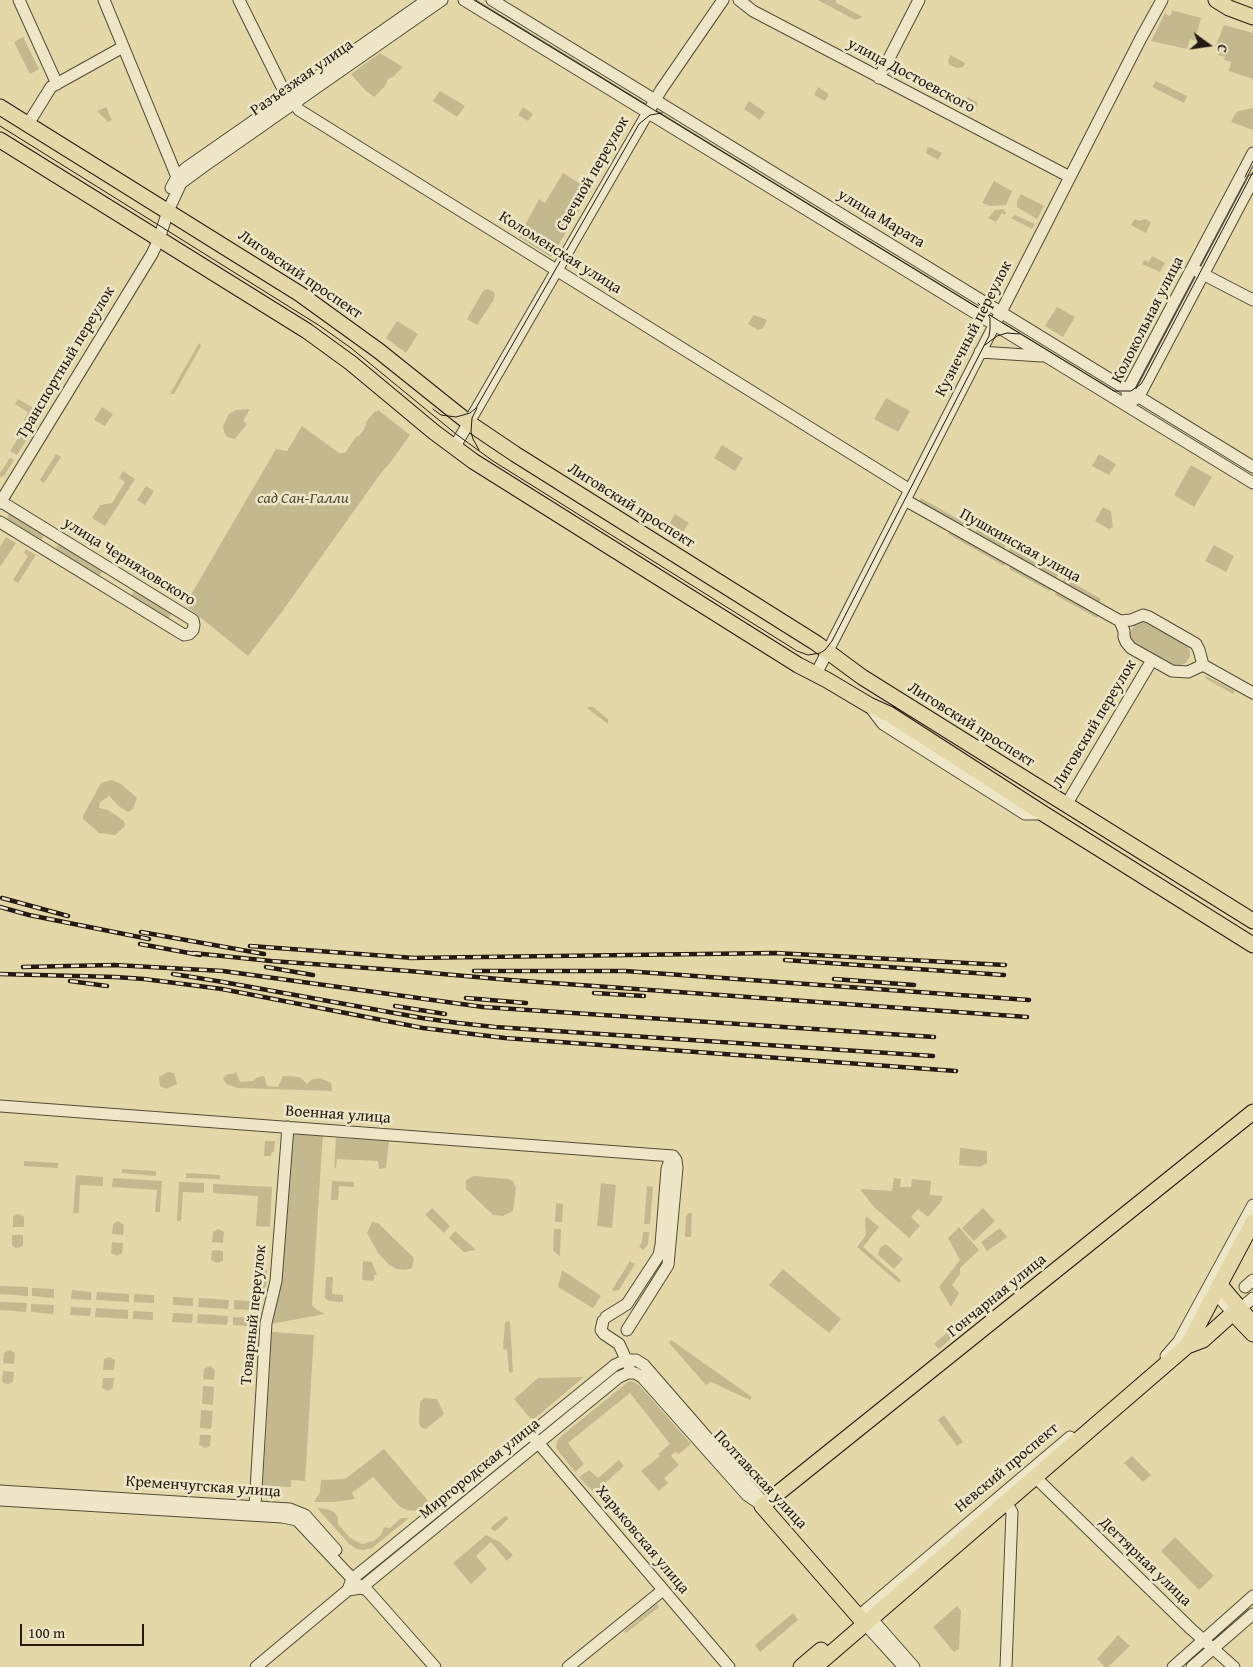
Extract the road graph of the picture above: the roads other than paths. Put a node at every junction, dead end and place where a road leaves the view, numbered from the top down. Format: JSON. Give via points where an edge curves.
{"nodes":[{"id":1,"x":19,"y":0,"type":"edge"},
{"id":2,"x":104,"y":0,"type":"edge"},
{"id":3,"x":239,"y":0,"type":"edge"},
{"id":4,"x":427,"y":0,"type":"edge"},
{"id":5,"x":442,"y":0,"type":"edge"},
{"id":6,"x":492,"y":0,"type":"edge"},
{"id":7,"x":723,"y":0,"type":"edge"},
{"id":8,"x":739,"y":0,"type":"edge"},
{"id":9,"x":919,"y":0,"type":"edge"},
{"id":10,"x":1162,"y":0,"type":"edge"},
{"id":11,"x":1216,"y":0,"type":"edge"},
{"id":12,"x":473,"y":1,"type":"edge"},
{"id":13,"x":1253,"y":17,"type":"edge"},
{"id":14,"x":123,"y":47,"type":"junction"},
{"id":15,"x":880,"y":78,"type":"junction"},
{"id":16,"x":57,"y":84,"type":"junction"},
{"id":17,"x":291,"y":100,"type":"junction"},
{"id":18,"x":655,"y":100,"type":"junction"},
{"id":19,"x":0,"y":107,"type":"edge"},
{"id":20,"x":648,"y":113,"type":"junction"},
{"id":21,"x":28,"y":124,"type":"junction"},
{"id":22,"x":0,"y":140,"type":"edge"},
{"id":23,"x":1253,"y":153,"type":"edge"},
{"id":24,"x":1070,"y":177,"type":"junction"},
{"id":25,"x":179,"y":180,"type":"junction"},
{"id":26,"x":1253,"y":180,"type":"edge"},
{"id":27,"x":165,"y":209,"type":"junction"},
{"id":28,"x":159,"y":239,"type":"junction"},
{"id":29,"x":1192,"y":269,"type":"junction"},
{"id":30,"x":557,"y":270,"type":"junction"},
{"id":31,"x":1203,"y":274,"type":"junction"},
{"id":32,"x":1253,"y":300,"type":"edge"},
{"id":33,"x":1001,"y":311,"type":"junction"},
{"id":34,"x":994,"y":325,"type":"junction"},
{"id":35,"x":980,"y":352,"type":"junction"},
{"id":36,"x":1044,"y":356,"type":"junction"},
{"id":37,"x":1128,"y":389,"type":"junction"},
{"id":38,"x":1138,"y":396,"type":"junction"},
{"id":39,"x":1126,"y":405,"type":"junction"},
{"id":40,"x":469,"y":423,"type":"junction"},
{"id":41,"x":454,"y":448,"type":"junction"},
{"id":42,"x":1253,"y":467,"type":"edge"},
{"id":43,"x":1253,"y":483,"type":"edge"},
{"id":44,"x":907,"y":495,"type":"junction"},
{"id":45,"x":0,"y":502,"type":"edge"},
{"id":46,"x":0,"y":522,"type":"edge"},
{"id":47,"x":53,"y":534,"type":"junction"},
{"id":48,"x":44,"y":549,"type":"junction"},
{"id":49,"x":113,"y":570,"type":"junction"},
{"id":50,"x":103,"y":586,"type":"junction"},
{"id":51,"x":1125,"y":624,"type":"junction"},
{"id":52,"x":1152,"y":660,"type":"junction"},
{"id":53,"x":1200,"y":663,"type":"junction"},
{"id":54,"x":823,"y":667,"type":"junction"},
{"id":55,"x":1253,"y":693,"type":"edge"},
{"id":56,"x":1066,"y":805,"type":"junction"},
{"id":57,"x":1181,"y":877,"type":"junction"},
{"id":58,"x":1171,"y":894,"type":"junction"},
{"id":59,"x":1253,"y":921,"type":"edge"},
{"id":60,"x":1253,"y":945,"type":"edge"},
{"id":61,"x":0,"y":1106,"type":"edge"},
{"id":62,"x":1253,"y":1112,"type":"edge"},
{"id":63,"x":288,"y":1127,"type":"junction"},
{"id":64,"x":673,"y":1156,"type":"junction"},
{"id":65,"x":1253,"y":1205,"type":"edge"},
{"id":66,"x":1253,"y":1222,"type":"edge"},
{"id":67,"x":1216,"y":1285,"type":"junction"},
{"id":68,"x":1233,"y":1313,"type":"junction"},
{"id":69,"x":1253,"y":1323,"type":"edge"},
{"id":70,"x":1253,"y":1334,"type":"edge"},
{"id":71,"x":624,"y":1336,"type":"junction"},
{"id":72,"x":1187,"y":1346,"type":"junction"},
{"id":73,"x":626,"y":1360,"type":"junction"},
{"id":74,"x":631,"y":1372,"type":"junction"},
{"id":75,"x":535,"y":1438,"type":"junction"},
{"id":76,"x":1035,"y":1477,"type":"junction"},
{"id":77,"x":0,"y":1491,"type":"edge"},
{"id":78,"x":1004,"y":1498,"type":"junction"},
{"id":79,"x":0,"y":1500,"type":"edge"},
{"id":80,"x":764,"y":1505,"type":"junction"},
{"id":81,"x":255,"y":1506,"type":"junction"},
{"id":82,"x":359,"y":1584,"type":"junction"},
{"id":83,"x":663,"y":1590,"type":"junction"},
{"id":84,"x":1253,"y":1596,"type":"edge"},
{"id":85,"x":1253,"y":1614,"type":"edge"},
{"id":86,"x":865,"y":1619,"type":"junction"},
{"id":87,"x":1203,"y":1640,"type":"junction"},
{"id":88,"x":1214,"y":1648,"type":"junction"},
{"id":89,"x":256,"y":1667,"type":"edge"},
{"id":90,"x":435,"y":1667,"type":"edge"},
{"id":91,"x":568,"y":1667,"type":"edge"},
{"id":92,"x":729,"y":1667,"type":"edge"},
{"id":93,"x":801,"y":1667,"type":"edge"},
{"id":94,"x":815,"y":1667,"type":"edge"},
{"id":95,"x":904,"y":1667,"type":"edge"},
{"id":96,"x":914,"y":1667,"type":"edge"},
{"id":97,"x":1006,"y":1667,"type":"edge"},
{"id":98,"x":1173,"y":1667,"type":"edge"},
{"id":99,"x":1192,"y":1667,"type":"edge"},
{"id":100,"x":1234,"y":1667,"type":"edge"}],
"edges":[{"from":1,"to":16,"type":"street"},
{"from":2,"to":14,"type":"street"},
{"from":3,"to":17,"type":"street","name":"Коломенская улица"},
{"from":4,"to":17,"type":"street","name":"Разъезжая улица"},
{"from":5,"to":17,"type":"street","name":"Разъезжая улица"},
{"from":6,"to":18,"type":"street","name":"улица Марата"},
{"from":7,"to":18,"type":"street","name":"Свечной переулок"},
{"from":8,"to":15,"type":"street","name":"улица Достоевского","via":[[753,11]]},
{"from":9,"to":15,"type":"street"},
{"from":10,"to":24,"type":"street","name":"Кузнечный переулок"},
{"from":11,"to":13,"type":"main road"},
{"from":12,"to":20,"type":"street","name":"улица Марата"},
{"from":14,"to":16,"type":"street"},
{"from":14,"to":25,"type":"street"},
{"from":15,"to":24,"type":"street","name":"улица Достоевского"},
{"from":16,"to":21,"type":"street","via":[[51,87]]},
{"from":17,"to":25,"type":"street","name":"Разъезжая улица","via":[[194,162]]},
{"from":17,"to":30,"type":"street","name":"Коломенская улица","via":[[307,115]]},
{"from":18,"to":20,"type":"street","name":"Свечной переулок"},
{"from":18,"to":33,"type":"street","name":"улица Марата"},
{"from":19,"to":21,"type":"main road","name":"Лиговский проспект"},
{"from":20,"to":30,"type":"street","name":"Свечной переулок"},
{"from":20,"to":34,"type":"street","name":"улица Марата"},
{"from":21,"to":27,"type":"main road","name":"Лиговский проспект"},
{"from":22,"to":28,"type":"main road","name":"Лиговский проспект"},
{"from":23,"to":29,"type":"street","name":"Колокольная улица"},
{"from":24,"to":33,"type":"street","name":"Кузнечный переулок"},
{"from":25,"to":27,"type":"street","name":"Транспортный переулок"},
{"from":26,"to":31,"type":"street","name":"Колокольная улица"},
{"from":27,"to":28,"type":"street","name":"Транспортный переулок"},
{"from":27,"to":40,"type":"main road","name":"Лиговский проспект","via":[[332,316]]},
{"from":28,"to":41,"type":"main road","name":"Лиговский проспект","via":[[321,341]]},
{"from":28,"to":45,"type":"street","name":"Транспортный переулок"},
{"from":29,"to":31,"type":"street"},
{"from":29,"to":37,"type":"street","name":"Колокольная улица"},
{"from":30,"to":40,"type":"street","name":"Свечной переулок"},
{"from":30,"to":44,"type":"street","name":"Коломенская улица"},
{"from":31,"to":32,"type":"street"},
{"from":31,"to":38,"type":"street","name":"Колокольная улица"},
{"from":33,"to":34,"type":"street","name":"Кузнечный переулок"},
{"from":33,"to":37,"type":"street","name":"улица Марата"},
{"from":34,"to":35,"type":"street","name":"Кузнечный переулок"},
{"from":34,"to":36,"type":"street","name":"улица Марата"},
{"from":35,"to":36,"type":"street","name":"улица Марата"},
{"from":35,"to":44,"type":"street","name":"Кузнечный переулок"},
{"from":36,"to":39,"type":"street","name":"улица Марата"},
{"from":37,"to":38,"type":"street","name":"улица Марата"},
{"from":37,"to":39,"type":"street","name":"Колокольная улица"},
{"from":38,"to":39,"type":"street","name":"Колокольная улица"},
{"from":38,"to":42,"type":"street","name":"улица Марата"},
{"from":39,"to":43,"type":"street","name":"улица Марата"},
{"from":40,"to":41,"type":"street","name":"Свечной переулок"},
{"from":40,"to":54,"type":"main road","name":"Лиговский проспект","via":[[816,643]]},
{"from":41,"to":54,"type":"main road","name":"Лиговский проспект","via":[[802,668]]},
{"from":44,"to":51,"type":"street","name":"Пушкинская улица"},
{"from":44,"to":54,"type":"street","name":"Кузнечный переулок"},
{"from":45,"to":47,"type":"street","name":"улица Черняховского"},
{"from":46,"to":48,"type":"street","name":"улица Черняховского"},
{"from":47,"to":48,"type":"street"},
{"from":47,"to":49,"type":"street","name":"улица Черняховского"},
{"from":48,"to":50,"type":"street","name":"улица Черняховского"},
{"from":49,"to":50,"type":"street"},
{"from":49,"to":50,"type":"street","name":"улица Черняховского","via":[[193,620],[193,630],[184,635]]},
{"from":51,"to":52,"type":"street","name":"Пушкинская улица","via":[[1126,642]]},
{"from":51,"to":53,"type":"street","via":[[1143,615],[1149,616],[1196,644]]},
{"from":52,"to":53,"type":"street","name":"Пушкинская улица","via":[[1180,673],[1188,672]]},
{"from":52,"to":56,"type":"street","name":"Лиговский переулок"},
{"from":53,"to":55,"type":"street"},
{"from":54,"to":56,"type":"main road","name":"Лиговский проспект","via":[[842,664]]},
{"from":54,"to":58,"type":"main road","name":"Лиговский проспект","via":[[868,705],[889,714]]},
{"from":56,"to":57,"type":"main road","name":"Лиговский проспект"},
{"from":57,"to":58,"type":"main road"},
{"from":57,"to":59,"type":"main road","name":"Лиговский проспект"},
{"from":58,"to":60,"type":"main road","name":"Лиговский проспект"},
{"from":61,"to":63,"type":"street","name":"Военная улица"},
{"from":62,"to":80,"type":"main road","name":"Гончарная улица"},
{"from":63,"to":64,"type":"street","name":"Военная улица"},
{"from":63,"to":81,"type":"street","name":"Товарный переулок","via":[[276,1281],[266,1323]]},
{"from":64,"to":71,"type":"street","via":[[677,1168],[668,1265]]},
{"from":64,"to":71,"type":"street","via":[[667,1169],[659,1255],[626,1304],[611,1312],[601,1330],[604,1334]]},
{"from":65,"to":67,"type":"street","name":"Невский проспект"},
{"from":66,"to":67,"type":"main road","name":"Невский проспект"},
{"from":67,"to":68,"type":"street"},
{"from":67,"to":69,"type":"main road"},
{"from":67,"to":72,"type":"main road","name":"Невский проспект"},
{"from":67,"to":78,"type":"street","name":"Невский проспект","via":[[1172,1351]]},
{"from":68,"to":70,"type":"main road"},
{"from":68,"to":72,"type":"main road","name":"Невский проспект","via":[[1203,1340]]},
{"from":71,"to":73,"type":"street"},
{"from":72,"to":76,"type":"main road","name":"Невский проспект"},
{"from":73,"to":74,"type":"street"},
{"from":73,"to":75,"type":"street","name":"Миргородская улица","via":[[612,1368]]},
{"from":73,"to":80,"type":"street","name":"Полтавская улица","via":[[636,1360],[644,1365]]},
{"from":74,"to":75,"type":"street","name":"Миргородская улица","via":[[619,1377]]},
{"from":74,"to":80,"type":"street","name":"Полтавская улица","via":[[642,1377],[747,1495]]},
{"from":75,"to":82,"type":"street","name":"Миргородская улица"},
{"from":75,"to":83,"type":"street","name":"Харьковская улица"},
{"from":76,"to":78,"type":"main road","name":"Невский проспект"},
{"from":76,"to":87,"type":"street","name":"Дегтярная улица"},
{"from":77,"to":81,"type":"street","name":"Кременчугская улица"},
{"from":78,"to":86,"type":"main road","name":"Невский проспект"},
{"from":78,"to":97,"type":"street","via":[[1012,1512]]},
{"from":79,"to":82,"type":"street","name":"Кременчугская улица","via":[[291,1518],[303,1524]]},
{"from":80,"to":86,"type":"main road","name":"Полтавская улица"},
{"from":81,"to":82,"type":"street","name":"Кременчугская улица","via":[[290,1509],[305,1515]]},
{"from":82,"to":89,"type":"street","name":"Миргородская улица"},
{"from":82,"to":90,"type":"street","name":"Кременчугская улица"},
{"from":83,"to":91,"type":"street"},
{"from":83,"to":92,"type":"street","name":"Харьковская улица"},
{"from":84,"to":87,"type":"street"},
{"from":85,"to":88,"type":"street"},
{"from":86,"to":93,"type":"main road","name":"Невский проспект"},
{"from":86,"to":94,"type":"main road","name":"Невский проспект"},
{"from":86,"to":95,"type":"street","name":"Полтавская улица"},
{"from":86,"to":96,"type":"street","name":"Полтавская улица"},
{"from":87,"to":88,"type":"street","name":"Дегтярная улица"},
{"from":87,"to":98,"type":"street"},
{"from":88,"to":99,"type":"street"},
{"from":88,"to":100,"type":"street","name":"Дегтярная улица"}]}
